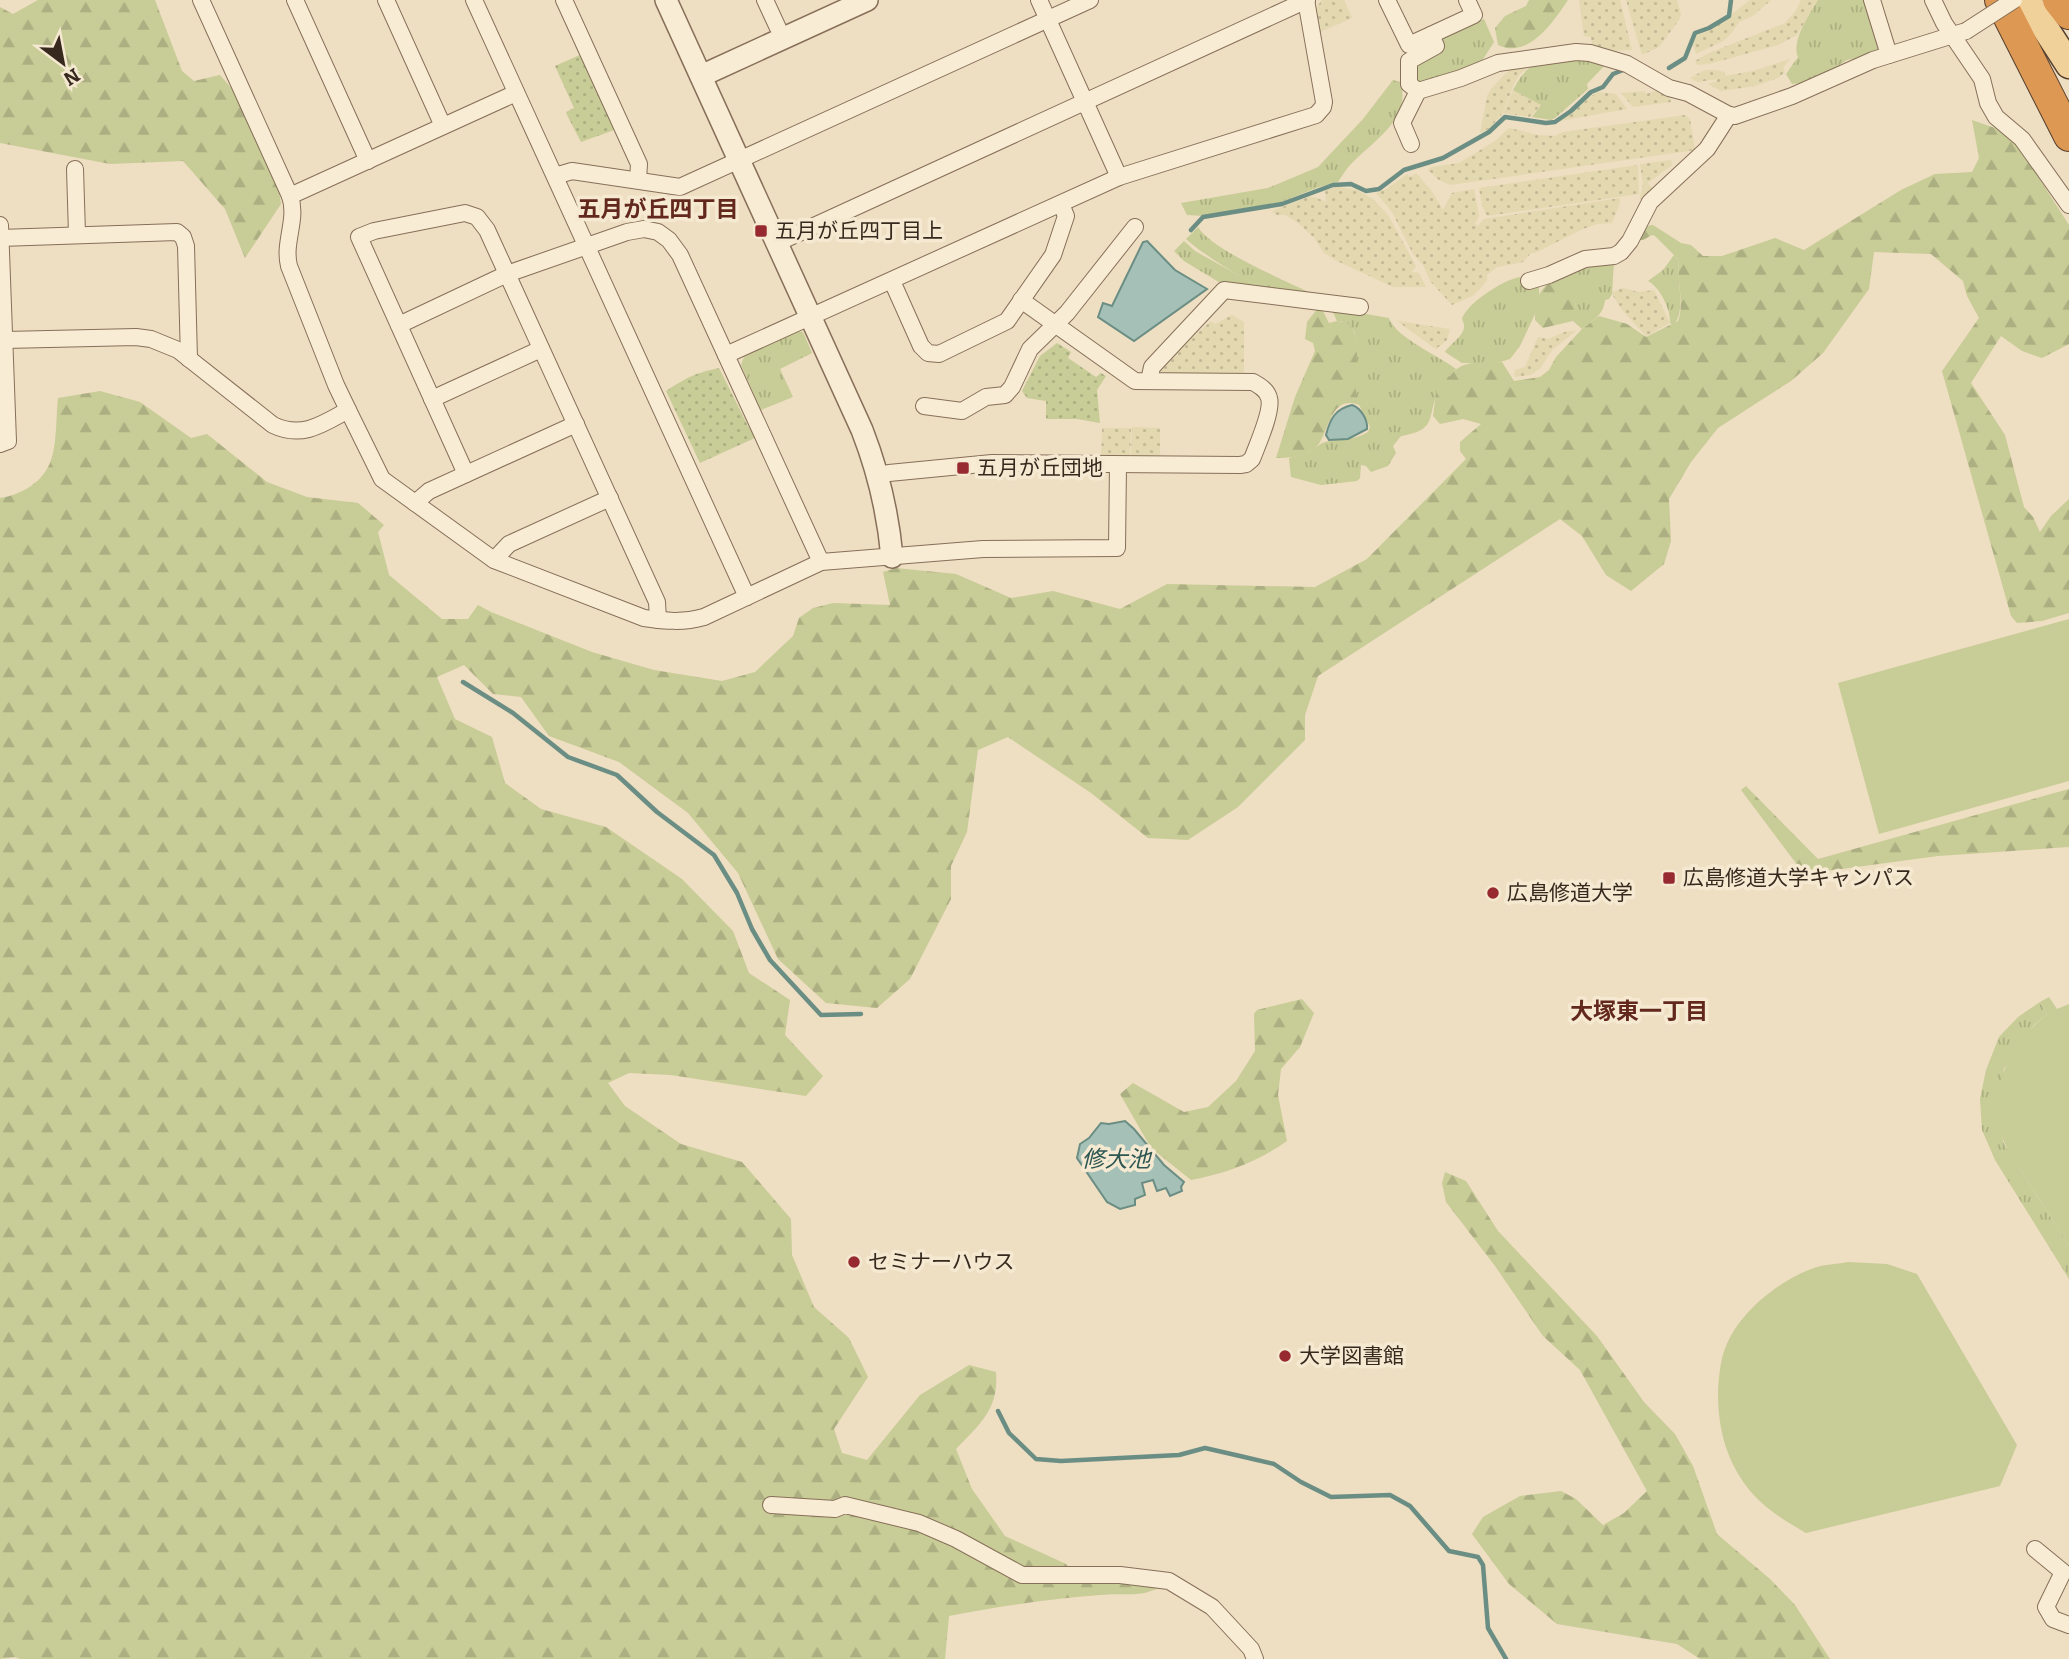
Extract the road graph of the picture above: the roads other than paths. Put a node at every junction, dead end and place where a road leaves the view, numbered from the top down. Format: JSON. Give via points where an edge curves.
{"nodes":[{"id":1,"x":201,"y":0,"type":"edge"},
{"id":2,"x":295,"y":0,"type":"edge"},
{"id":3,"x":386,"y":0,"type":"edge"},
{"id":4,"x":474,"y":0,"type":"edge"},
{"id":5,"x":564,"y":0,"type":"edge"},
{"id":6,"x":666,"y":0,"type":"edge"},
{"id":7,"x":765,"y":0,"type":"edge"},
{"id":8,"x":867,"y":0,"type":"edge"},
{"id":9,"x":1038,"y":0,"type":"edge"},
{"id":10,"x":1090,"y":0,"type":"edge"},
{"id":11,"x":1306,"y":0,"type":"edge"},
{"id":12,"x":1387,"y":0,"type":"edge"},
{"id":13,"x":1467,"y":0,"type":"edge"},
{"id":14,"x":1872,"y":0,"type":"edge"},
{"id":15,"x":1933,"y":0,"type":"edge"},
{"id":16,"x":2000,"y":0,"type":"edge"},
{"id":17,"x":2014,"y":0,"type":"edge"},
{"id":18,"x":2027,"y":0,"type":"edge"},
{"id":19,"x":2048,"y":0,"type":"edge"},
{"id":20,"x":2058,"y":0,"type":"edge"},
{"id":21,"x":2069,"y":14,"type":"edge"},
{"id":22,"x":1048,"y":20,"type":"junction"},
{"id":23,"x":778,"y":28,"type":"dead end"},
{"id":24,"x":2069,"y":33,"type":"edge"},
{"id":25,"x":1960,"y":34,"type":"junction"},
{"id":26,"x":1431,"y":35,"type":"junction"},
{"id":27,"x":1889,"y":55,"type":"junction"},
{"id":28,"x":2069,"y":65,"type":"edge"},
{"id":29,"x":701,"y":76,"type":"junction"},
{"id":30,"x":1418,"y":91,"type":"junction"},
{"id":31,"x":516,"y":93,"type":"junction"},
{"id":32,"x":1085,"y":102,"type":"junction"},
{"id":33,"x":1729,"y":116,"type":"junction"},
{"id":34,"x":443,"y":126,"type":"junction"},
{"id":35,"x":2069,"y":136,"type":"edge"},
{"id":36,"x":1411,"y":144,"type":"dead end"},
{"id":37,"x":368,"y":160,"type":"junction"},
{"id":38,"x":739,"y":160,"type":"junction"},
{"id":39,"x":75,"y":169,"type":"dead end"},
{"id":40,"x":555,"y":176,"type":"junction"},
{"id":41,"x":1119,"y":177,"type":"junction"},
{"id":42,"x":638,"y":180,"type":"junction"},
{"id":43,"x":290,"y":196,"type":"junction"},
{"id":44,"x":1061,"y":204,"type":"junction"},
{"id":45,"x":2069,"y":205,"type":"edge"},
{"id":46,"x":0,"y":225,"type":"edge"},
{"id":47,"x":1135,"y":227,"type":"dead end"},
{"id":48,"x":77,"y":234,"type":"junction"},
{"id":49,"x":0,"y":238,"type":"edge"},
{"id":50,"x":777,"y":243,"type":"junction"},
{"id":51,"x":587,"y":245,"type":"junction"},
{"id":52,"x":507,"y":274,"type":"junction"},
{"id":53,"x":892,"y":281,"type":"junction"},
{"id":54,"x":1529,"y":281,"type":"dead end"},
{"id":55,"x":1021,"y":300,"type":"junction"},
{"id":56,"x":1360,"y":307,"type":"dead end"},
{"id":57,"x":811,"y":317,"type":"junction"},
{"id":58,"x":399,"y":325,"type":"junction"},
{"id":59,"x":1056,"y":325,"type":"junction"},
{"id":60,"x":5,"y":340,"type":"junction"},
{"id":61,"x":541,"y":349,"type":"junction"},
{"id":62,"x":726,"y":355,"type":"junction"},
{"id":63,"x":189,"y":359,"type":"junction"},
{"id":64,"x":1149,"y":381,"type":"junction"},
{"id":65,"x":432,"y":399,"type":"junction"},
{"id":66,"x":924,"y":406,"type":"dead end"},
{"id":67,"x":348,"y":410,"type":"junction"},
{"id":68,"x":576,"y":424,"type":"junction"},
{"id":69,"x":0,"y":444,"type":"edge"},
{"id":70,"x":1118,"y":464,"type":"junction"},
{"id":71,"x":466,"y":474,"type":"junction"},
{"id":72,"x":878,"y":476,"type":"junction"},
{"id":73,"x":610,"y":498,"type":"junction"},
{"id":74,"x":415,"y":503,"type":"junction"},
{"id":75,"x":892,"y":557,"type":"junction"},
{"id":76,"x":495,"y":560,"type":"junction"},
{"id":77,"x":821,"y":562,"type":"junction"},
{"id":78,"x":747,"y":597,"type":"junction"},
{"id":79,"x":657,"y":620,"type":"junction"},
{"id":80,"x":771,"y":1504,"type":"dead end"},
{"id":81,"x":2035,"y":1549,"type":"dead end"},
{"id":82,"x":2069,"y":1626,"type":"edge"},
{"id":83,"x":1255,"y":1659,"type":"edge"}],
"edges":[{"from":1,"to":43,"type":"street"},
{"from":2,"to":37,"type":"street"},
{"from":3,"to":34,"type":"street"},
{"from":4,"to":31,"type":"street"},
{"from":5,"to":42,"type":"street","via":[[639,164]]},
{"from":6,"to":29,"type":"street"},
{"from":7,"to":23,"type":"street"},
{"from":8,"to":29,"type":"street"},
{"from":9,"to":22,"type":"street"},
{"from":10,"to":22,"type":"street"},
{"from":11,"to":32,"type":"street"},
{"from":11,"to":41,"type":"street","via":[[1323,97],[1321,112]]},
{"from":12,"to":26,"type":"street","via":[[1409,45]]},
{"from":13,"to":26,"type":"street","via":[[1474,16]]},
{"from":14,"to":27,"type":"street"},
{"from":15,"to":25,"type":"street","via":[[1944,23]]},
{"from":16,"to":35,"type":"highway"},
{"from":17,"to":25,"type":"street","bridge":true},
{"from":18,"to":28,"type":"main road"},
{"from":19,"to":24,"type":"main road"},
{"from":20,"to":21,"type":"highway"},
{"from":22,"to":32,"type":"street"},
{"from":22,"to":38,"type":"street"},
{"from":25,"to":27,"type":"street"},
{"from":25,"to":45,"type":"street","via":[[1996,117],[2025,143]]},
{"from":26,"to":30,"type":"street","via":[[1436,46],[1409,61],[1409,84]]},
{"from":27,"to":33,"type":"street","via":[[1756,110]]},
{"from":29,"to":38,"type":"street"},
{"from":30,"to":33,"type":"street","via":[[1498,64],[1590,53],[1627,64]]},
{"from":30,"to":36,"type":"street","via":[[1402,123]]},
{"from":31,"to":34,"type":"street"},
{"from":31,"to":40,"type":"street"},
{"from":32,"to":41,"type":"street"},
{"from":32,"to":50,"type":"street"},
{"from":33,"to":54,"type":"street","via":[[1707,149],[1650,202],[1621,252],[1585,258]]},
{"from":34,"to":37,"type":"street"},
{"from":37,"to":43,"type":"street"},
{"from":38,"to":42,"type":"street","via":[[680,187]]},
{"from":38,"to":50,"type":"street"},
{"from":39,"to":48,"type":"street"},
{"from":40,"to":42,"type":"street","via":[[572,171]]},
{"from":40,"to":51,"type":"street"},
{"from":41,"to":44,"type":"street"},
{"from":43,"to":67,"type":"street","via":[[289,266]]},
{"from":44,"to":53,"type":"street"},
{"from":44,"to":55,"type":"street","via":[[1066,216],[1055,251]]},
{"from":46,"to":49,"type":"street"},
{"from":47,"to":59,"type":"street"},
{"from":48,"to":49,"type":"street"},
{"from":48,"to":63,"type":"street","via":[[173,231],[183,237]]},
{"from":49,"to":60,"type":"street"},
{"from":50,"to":57,"type":"street"},
{"from":51,"to":52,"type":"street"},
{"from":51,"to":62,"type":"street","via":[[644,229],[669,240]]},
{"from":51,"to":78,"type":"street"},
{"from":52,"to":58,"type":"street"},
{"from":52,"to":58,"type":"street","via":[[485,226],[470,214],[433,218],[359,237]]},
{"from":52,"to":61,"type":"street"},
{"from":53,"to":55,"type":"street","via":[[921,346],[933,355],[1004,323]]},
{"from":53,"to":57,"type":"street"},
{"from":55,"to":59,"type":"street"},
{"from":56,"to":64,"type":"street","via":[[1224,290],[1152,366]]},
{"from":57,"to":62,"type":"street"},
{"from":57,"to":72,"type":"street"},
{"from":58,"to":65,"type":"street"},
{"from":59,"to":64,"type":"street","via":[[1135,381]]},
{"from":59,"to":66,"type":"street","via":[[1030,349],[1005,395],[986,397],[962,411]]},
{"from":60,"to":63,"type":"street","via":[[136,337],[166,344]]},
{"from":60,"to":69,"type":"street","via":[[8,441]]},
{"from":61,"to":65,"type":"street"},
{"from":61,"to":68,"type":"street"},
{"from":62,"to":77,"type":"street"},
{"from":63,"to":67,"type":"street","via":[[278,427],[305,431]]},
{"from":64,"to":70,"type":"street","via":[[1253,382],[1262,387],[1270,405],[1252,459],[1240,465]]},
{"from":65,"to":71,"type":"street"},
{"from":67,"to":74,"type":"street","via":[[382,479]]},
{"from":68,"to":71,"type":"street"},
{"from":68,"to":73,"type":"street"},
{"from":70,"to":72,"type":"street","via":[[992,463]]},
{"from":70,"to":75,"type":"street","via":[[1117,548],[983,549]]},
{"from":71,"to":74,"type":"street","via":[[429,491]]},
{"from":72,"to":75,"type":"street"},
{"from":73,"to":76,"type":"street","via":[[509,544]]},
{"from":73,"to":79,"type":"street","via":[[657,603]]},
{"from":74,"to":76,"type":"street"},
{"from":75,"to":77,"type":"street"},
{"from":76,"to":79,"type":"street"},
{"from":77,"to":78,"type":"street"},
{"from":78,"to":79,"type":"street","via":[[695,619]]},
{"from":80,"to":83,"type":"street","via":[[835,1509],[845,1505],[919,1523],[1022,1575],[1120,1575],[1169,1581],[1212,1607]]},
{"from":81,"to":82,"type":"street","via":[[2063,1572],[2046,1607],[2053,1619]]}]}
